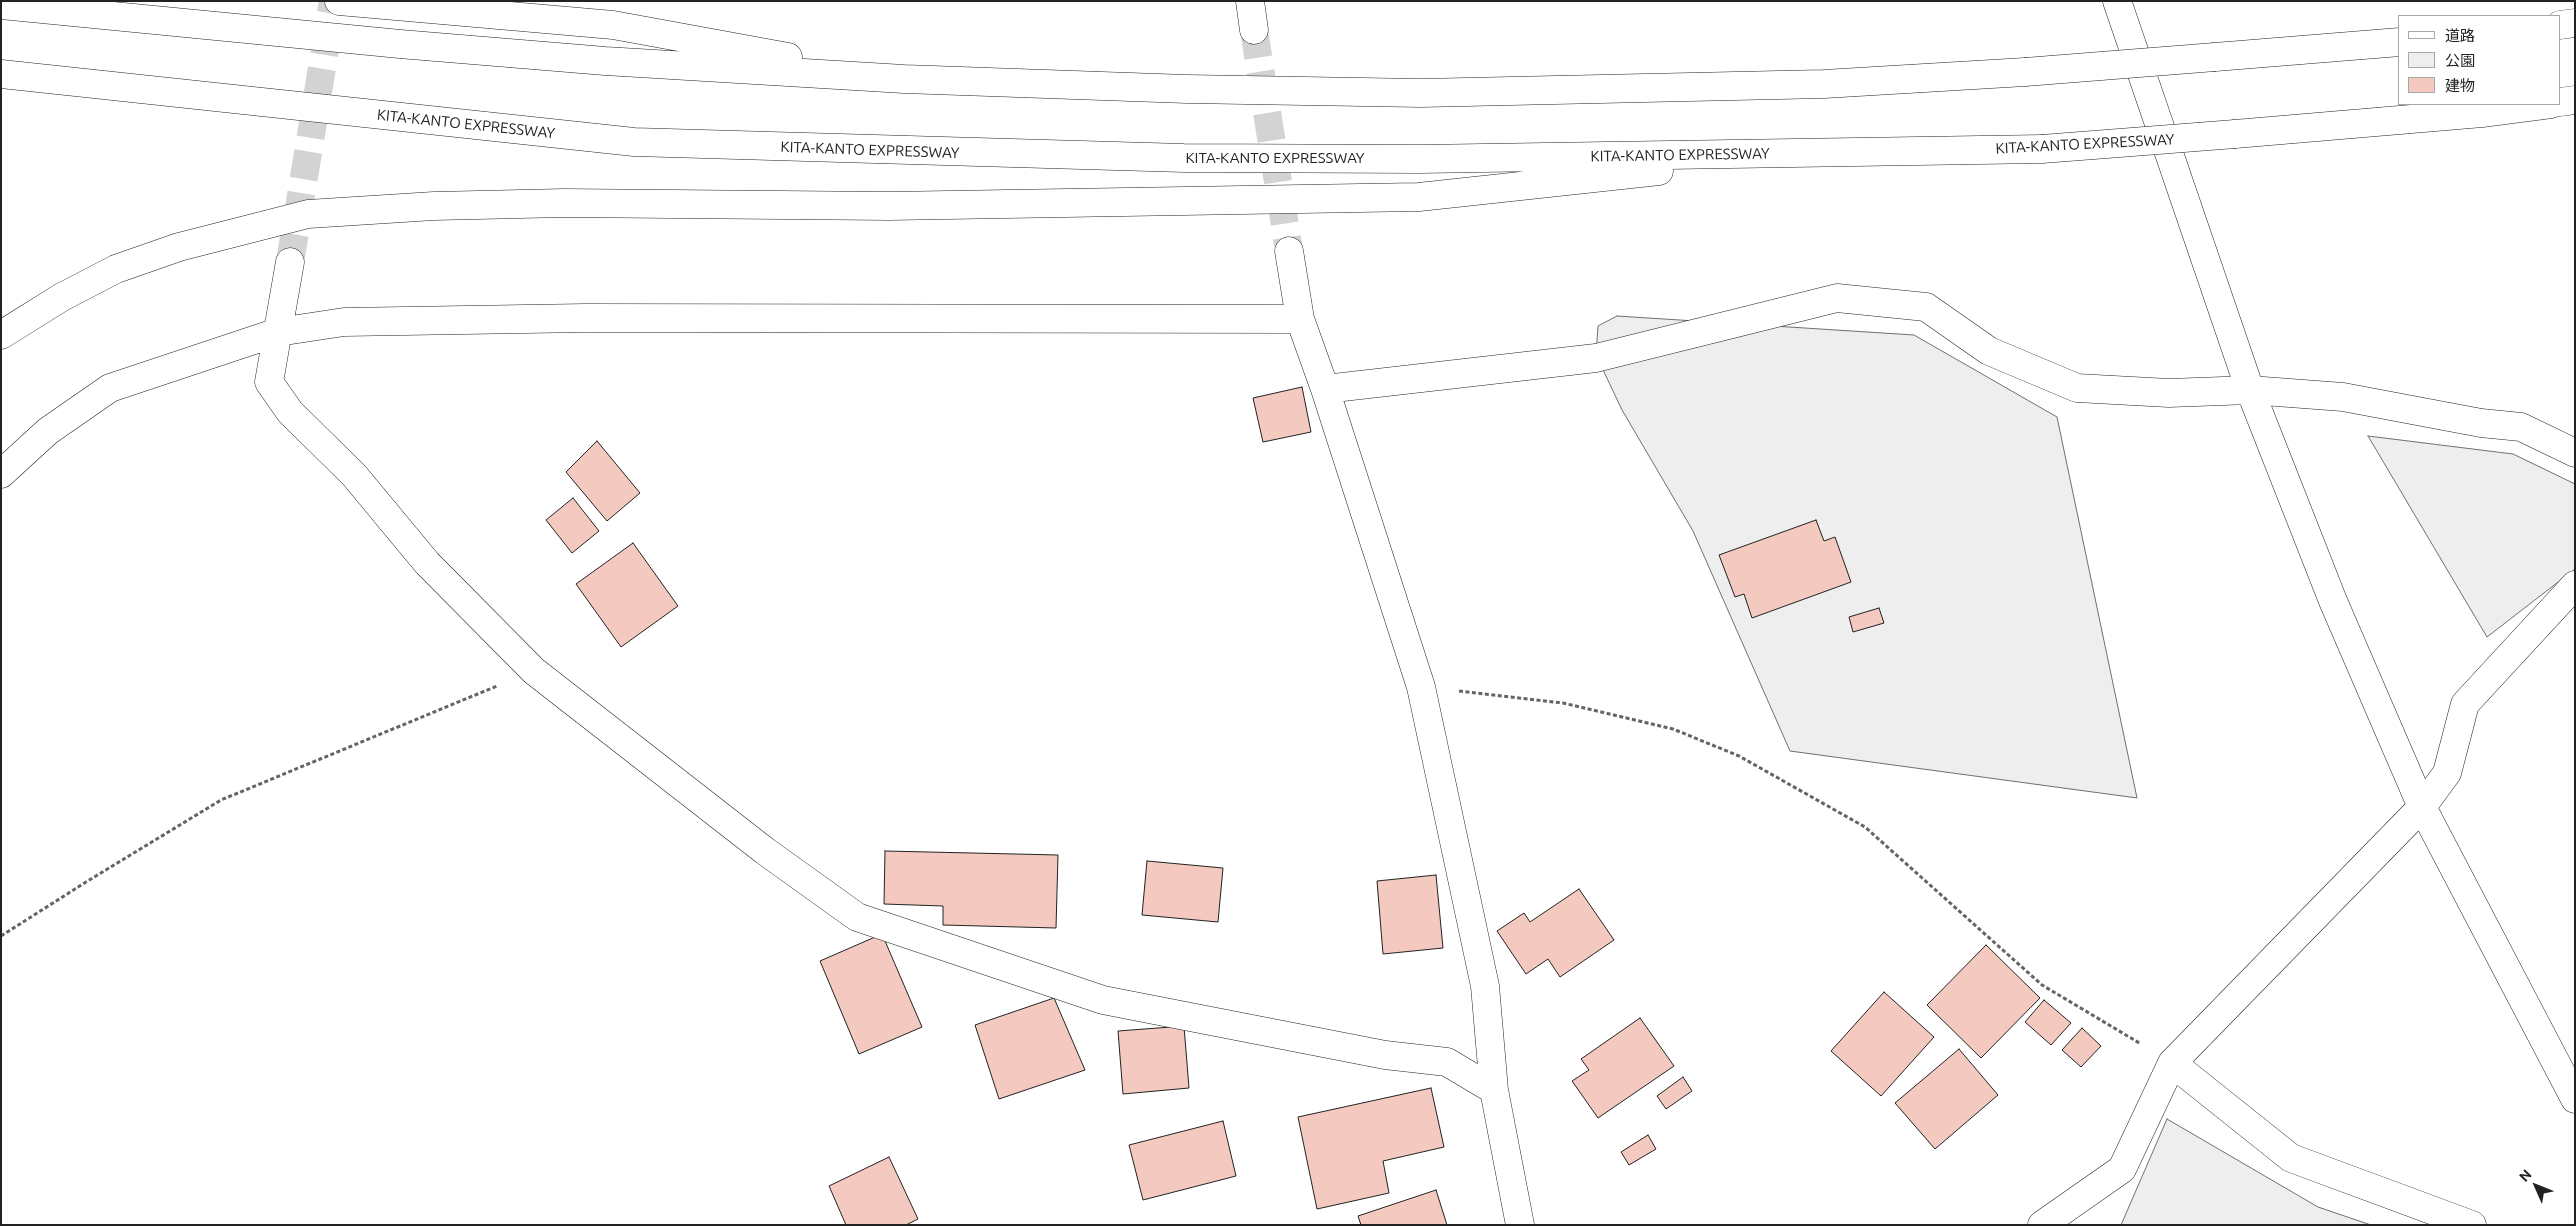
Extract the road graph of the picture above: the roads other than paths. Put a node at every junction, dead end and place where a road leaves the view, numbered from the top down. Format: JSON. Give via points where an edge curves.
{"nodes":[{"id":1,"x":339,"y":1,"type":"edge"},
{"id":2,"x":1250,"y":1,"type":"edge"},
{"id":3,"x":2117,"y":1,"type":"edge"},
{"id":4,"x":1,"y":5,"type":"edge"},
{"id":5,"x":2575,"y":23,"type":"edge"},
{"id":6,"x":2561,"y":25,"type":"edge"},
{"id":7,"x":1254,"y":30,"type":"tunnel mouth"},
{"id":8,"x":2398,"y":42,"type":"edge"},
{"id":9,"x":1,"y":74,"type":"edge"},
{"id":10,"x":904,"y":79,"type":"junction"},
{"id":11,"x":2575,"y":100,"type":"edge"},
{"id":12,"x":2561,"y":102,"type":"edge"},
{"id":13,"x":2543,"y":105,"type":"edge"},
{"id":14,"x":1827,"y":152,"type":"junction"},
{"id":15,"x":1289,"y":251,"type":"tunnel mouth"},
{"id":16,"x":290,"y":262,"type":"tunnel mouth"},
{"id":17,"x":1300,"y":320,"type":"junction"},
{"id":18,"x":278,"y":332,"type":"junction"},
{"id":19,"x":1,"y":335,"type":"edge"},
{"id":20,"x":1324,"y":389,"type":"junction"},
{"id":21,"x":2250,"y":390,"type":"junction"},
{"id":22,"x":2575,"y":453,"type":"edge"},
{"id":23,"x":1,"y":474,"type":"edge"},
{"id":24,"x":2575,"y":585,"type":"edge"},
{"id":25,"x":2422,"y":807,"type":"junction"},
{"id":26,"x":2172,"y":1062,"type":"junction"},
{"id":27,"x":1494,"y":1090,"type":"junction"},
{"id":28,"x":2575,"y":1099,"type":"edge"},
{"id":29,"x":1520,"y":1225,"type":"edge"},
{"id":30,"x":2042,"y":1225,"type":"edge"},
{"id":31,"x":2472,"y":1225,"type":"edge"}],
"edges":[{"from":1,"to":10,"type":"main road","via":[[613,25]]},
{"from":2,"to":7,"type":"main road"},
{"from":3,"to":21,"type":"main road"},
{"from":4,"to":10,"type":"main road","via":[[604,62]]},
{"from":5,"to":6,"type":"main road"},
{"from":8,"to":10,"type":"main road","bridge":true,"via":[[2025,72],[1824,84],[1421,93]]},
{"from":9,"to":14,"type":"main road","name":"KITA-KANTO EXPRESSWAY","via":[[634,142],[1184,158],[1420,159]]},
{"from":11,"to":12,"type":"main road"},
{"from":13,"to":14,"type":"main road","name":"KITA-KANTO EXPRESSWAY","bridge":true,"via":[[2482,113],[2042,149]]},
{"from":14,"to":19,"type":"main road","via":[[1420,198],[889,206],[564,203],[434,206],[308,214],[179,247],[116,269],[62,297]]},
{"from":15,"to":17,"type":"main road"},
{"from":16,"to":18,"type":"main road"},
{"from":17,"to":18,"type":"main road","via":[[585,318],[344,322]]},
{"from":17,"to":20,"type":"main road"},
{"from":18,"to":23,"type":"main road","via":[[110,388],[48,431]]},
{"from":18,"to":27,"type":"main road","via":[[270,382],[290,412],[354,475],[427,563],[534,671],[764,851],[857,917],[1103,1000],[1385,1055],[1448,1062]]},
{"from":20,"to":21,"type":"main road","via":[[1596,358],[1837,298],[1926,307],[1989,351],[2077,388],[2169,393]]},
{"from":20,"to":27,"type":"main road","via":[[1421,687],[1485,986]]},
{"from":21,"to":22,"type":"main road","via":[[2343,397],[2481,423],[2522,427]]},
{"from":21,"to":25,"type":"main road","via":[[2333,601]]},
{"from":24,"to":25,"type":"main road","via":[[2465,704],[2447,773]]},
{"from":25,"to":26,"type":"main road"},
{"from":25,"to":28,"type":"main road"},
{"from":26,"to":30,"type":"main road","via":[[2122,1170]]},
{"from":26,"to":31,"type":"main road","via":[[2291,1158]]},
{"from":27,"to":29,"type":"main road"}]}
